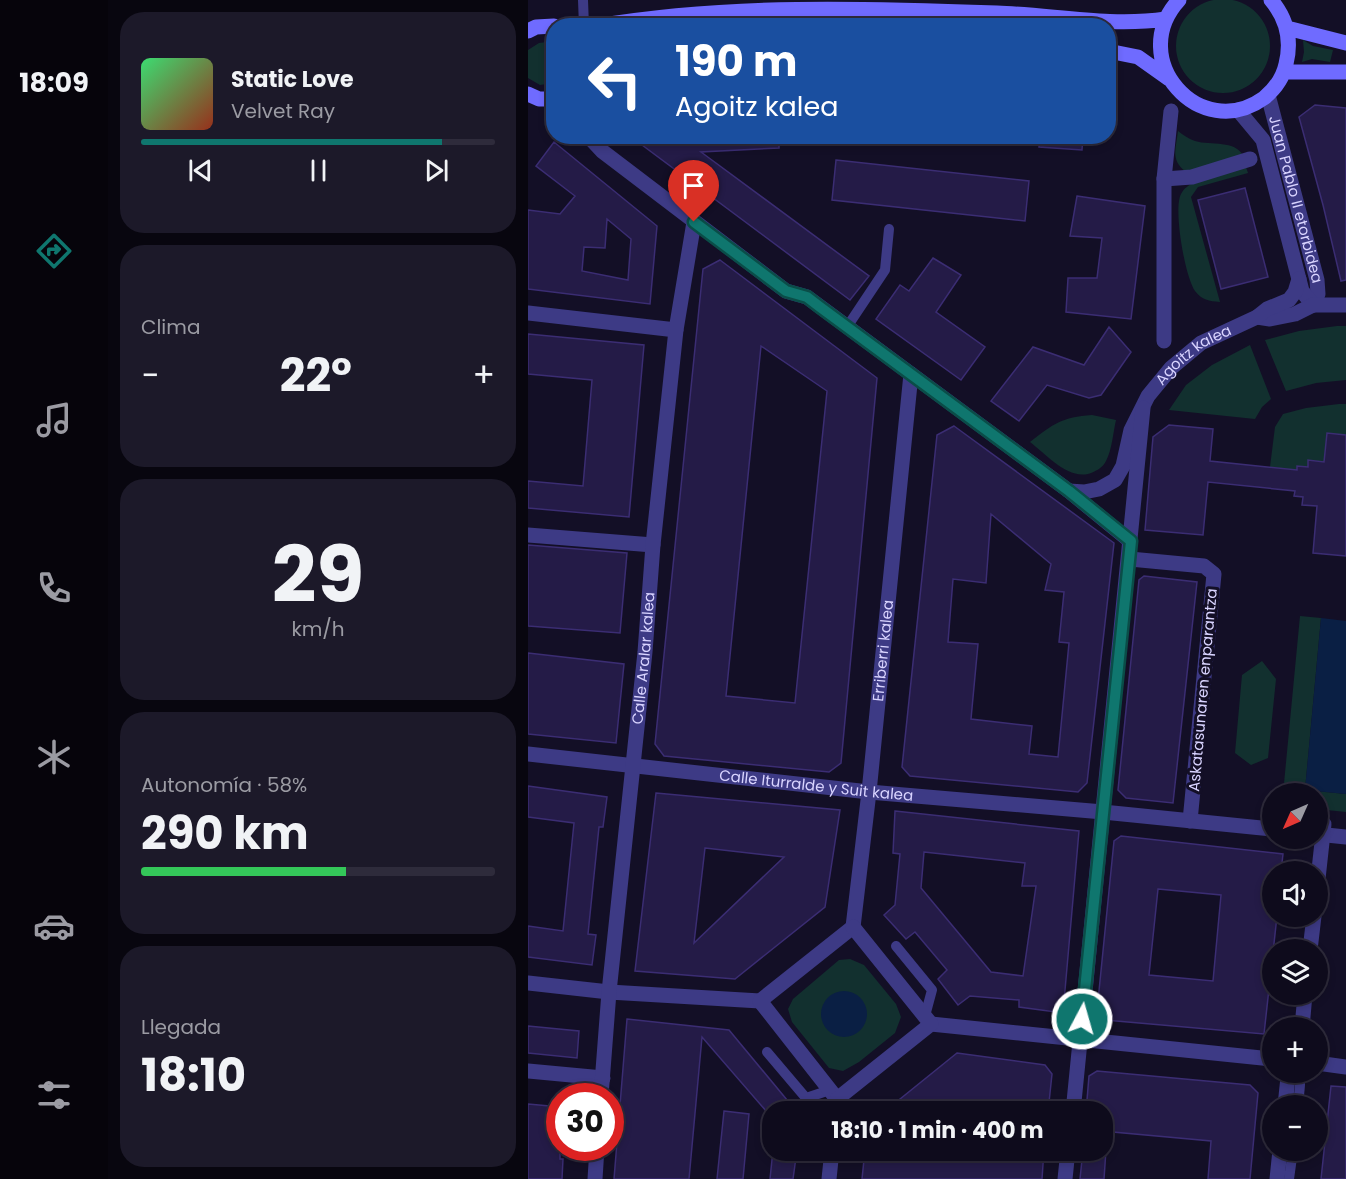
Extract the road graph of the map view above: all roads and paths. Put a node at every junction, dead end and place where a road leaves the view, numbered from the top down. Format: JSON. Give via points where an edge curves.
{"nodes":[{"id":1,"x":583,"y":0,"type":"edge"},
{"id":2,"x":1271,"y":0,"type":"edge"},
{"id":3,"x":1178,"y":1,"type":"edge"},
{"id":4,"x":584,"y":18,"type":"edge"},
{"id":5,"x":651,"y":18,"type":"edge"},
{"id":6,"x":1062,"y":18,"type":"edge"},
{"id":7,"x":1166,"y":19,"type":"junction"},
{"id":8,"x":1116,"y":23,"type":"edge"},
{"id":9,"x":546,"y":26,"type":"edge"},
{"id":10,"x":1287,"y":28,"type":"junction"},
{"id":11,"x":528,"y":31,"type":"edge"},
{"id":12,"x":1346,"y":43,"type":"edge"},
{"id":13,"x":1116,"y":53,"type":"edge"},
{"id":14,"x":1284,"y":72,"type":"junction"},
{"id":15,"x":1346,"y":72,"type":"edge"},
{"id":16,"x":1169,"y":79,"type":"junction"},
{"id":17,"x":528,"y":94,"type":"edge"},
{"id":18,"x":1268,"y":95,"type":"junction"},
{"id":19,"x":546,"y":99,"type":"edge"},
{"id":20,"x":1238,"y":110,"type":"junction"},
{"id":21,"x":1171,"y":111,"type":"dead end"},
{"id":22,"x":595,"y":144,"type":"edge"},
{"id":23,"x":1250,"y":159,"type":"dead end"},
{"id":24,"x":1164,"y":179,"type":"junction"},
{"id":25,"x":694,"y":222,"type":"junction"},
{"id":26,"x":889,"y":229,"type":"dead end"},
{"id":27,"x":1299,"y":279,"type":"junction"},
{"id":28,"x":1312,"y":305,"type":"junction"},
{"id":29,"x":1346,"y":305,"type":"edge"},
{"id":30,"x":528,"y":313,"type":"edge"},
{"id":31,"x":1257,"y":317,"type":"junction"},
{"id":32,"x":847,"y":327,"type":"junction"},
{"id":33,"x":675,"y":330,"type":"junction"},
{"id":34,"x":1164,"y":341,"type":"dead end"},
{"id":35,"x":911,"y":374,"type":"junction"},
{"id":36,"x":1143,"y":408,"type":"junction"},
{"id":37,"x":1069,"y":491,"type":"junction"},
{"id":38,"x":528,"y":535,"type":"edge"},
{"id":39,"x":1131,"y":541,"type":"junction"},
{"id":40,"x":652,"y":545,"type":"junction"},
{"id":41,"x":1130,"y":559,"type":"junction"},
{"id":42,"x":528,"y":754,"type":"edge"},
{"id":43,"x":634,"y":765,"type":"junction"},
{"id":44,"x":869,"y":792,"type":"junction"},
{"id":45,"x":1102,"y":812,"type":"junction"},
{"id":46,"x":1190,"y":821,"type":"junction"},
{"id":47,"x":1262,"y":828,"type":"edge"},
{"id":48,"x":1328,"y":833,"type":"edge"},
{"id":49,"x":1346,"y":837,"type":"edge"},
{"id":50,"x":853,"y":927,"type":"junction"},
{"id":51,"x":896,"y":946,"type":"dead end"},
{"id":52,"x":528,"y":983,"type":"edge"},
{"id":53,"x":609,"y":992,"type":"junction"},
{"id":54,"x":760,"y":1001,"type":"junction"},
{"id":55,"x":928,"y":1020,"type":"junction"},
{"id":56,"x":1080,"y":1041,"type":"junction"},
{"id":57,"x":767,"y":1052,"type":"dead end"},
{"id":58,"x":1262,"y":1058,"type":"edge"},
{"id":59,"x":1328,"y":1065,"type":"edge"},
{"id":60,"x":1346,"y":1067,"type":"edge"},
{"id":61,"x":528,"y":1071,"type":"edge"},
{"id":62,"x":603,"y":1078,"type":"junction"},
{"id":63,"x":602,"y":1083,"type":"edge"},
{"id":64,"x":834,"y":1100,"type":"edge"},
{"id":65,"x":1074,"y":1101,"type":"edge"},
{"id":66,"x":596,"y":1161,"type":"edge"},
{"id":67,"x":831,"y":1161,"type":"edge"},
{"id":68,"x":1067,"y":1161,"type":"edge"},
{"id":69,"x":1279,"y":1161,"type":"edge"},
{"id":70,"x":1291,"y":1161,"type":"edge"},
{"id":71,"x":595,"y":1179,"type":"edge"},
{"id":72,"x":829,"y":1179,"type":"edge"},
{"id":73,"x":1065,"y":1179,"type":"edge"},
{"id":74,"x":1277,"y":1179,"type":"edge"},
{"id":75,"x":1289,"y":1179,"type":"edge"}],
"edges":[{"from":1,"to":4,"type":"lane"},
{"from":2,"to":10,"type":"main road"},
{"from":3,"to":7,"type":"main road"},
{"from":5,"to":6,"type":"main road","via":[[710,12],[867,9]]},
{"from":7,"to":8,"type":"main road"},
{"from":7,"to":16,"type":"main road","via":[[1160,39],[1161,60]]},
{"from":9,"to":11,"type":"main road"},
{"from":10,"to":12,"type":"main road"},
{"from":10,"to":14,"type":"main road","via":[[1290,50]]},
{"from":13,"to":16,"type":"main road","via":[[1138,57]]},
{"from":14,"to":15,"type":"main road"},
{"from":14,"to":18,"type":"main road"},
{"from":16,"to":20,"type":"main road","via":[[1198,105]]},
{"from":17,"to":19,"type":"main road"},
{"from":18,"to":20,"type":"main road"},
{"from":18,"to":28,"type":"street","name":"Juan Pablo II etorbidea","via":[[1317,280],[1318,294]]},
{"from":20,"to":27,"type":"street","name":"Juan Pablo II etorbidea","via":[[1263,140]]},
{"from":21,"to":24,"type":"street"},
{"from":22,"to":25,"type":"street"},
{"from":23,"to":24,"type":"street","via":[[1192,177]]},
{"from":24,"to":34,"type":"street"},
{"from":25,"to":32,"type":"street","via":[[786,291],[807,297]]},
{"from":25,"to":33,"type":"street","name":"Calle Aralar kalea"},
{"from":26,"to":32,"type":"lane","via":[[885,270]]},
{"from":27,"to":28,"type":"street","name":"Juan Pablo II etorbidea"},
{"from":27,"to":31,"type":"street","name":"Agoitz kalea","via":[[1289,300]]},
{"from":28,"to":29,"type":"street","name":"Agoitz kalea"},
{"from":28,"to":31,"type":"street","name":"Agoitz kalea","via":[[1295,314],[1270,319]]},
{"from":30,"to":33,"type":"street"},
{"from":31,"to":36,"type":"street","name":"Agoitz kalea","via":[[1201,343],[1171,368]]},
{"from":32,"to":35,"type":"street"},
{"from":33,"to":40,"type":"street","name":"Calle Aralar kalea"},
{"from":35,"to":37,"type":"street"},
{"from":35,"to":44,"type":"street","name":"Erriberri kalea"},
{"from":36,"to":37,"type":"street","name":"Agoitz kalea","via":[[1131,430],[1123,466],[1115,480],[1099,489]]},
{"from":36,"to":39,"type":"street","name":"Agoitz kalea"},
{"from":37,"to":39,"type":"street"},
{"from":38,"to":40,"type":"street"},
{"from":39,"to":41,"type":"street","name":"Agoitz kalea"},
{"from":40,"to":43,"type":"street","name":"Calle Aralar kalea"},
{"from":41,"to":45,"type":"street","name":"Agoitz kalea"},
{"from":41,"to":46,"type":"street","name":"Askatasunaren enparantza","via":[[1204,566],[1214,574]]},
{"from":42,"to":43,"type":"street","name":"Calle Iturralde y Suit kalea"},
{"from":43,"to":44,"type":"street","name":"Calle Iturralde y Suit kalea"},
{"from":43,"to":53,"type":"street","name":"Calle Aralar kalea"},
{"from":44,"to":45,"type":"street","name":"Calle Iturralde y Suit kalea"},
{"from":44,"to":50,"type":"street","name":"Erriberri kalea"},
{"from":45,"to":46,"type":"street"},
{"from":45,"to":56,"type":"street","name":"Agoitz kalea"},
{"from":46,"to":47,"type":"street"},
{"from":48,"to":49,"type":"street"},
{"from":50,"to":54,"type":"street"},
{"from":50,"to":55,"type":"street"},
{"from":51,"to":55,"type":"lane","via":[[932,990]]},
{"from":52,"to":53,"type":"street"},
{"from":53,"to":54,"type":"street"},
{"from":53,"to":62,"type":"street","name":"Calle Aralar kalea"},
{"from":54,"to":64,"type":"street"},
{"from":55,"to":56,"type":"street"},
{"from":55,"to":64,"type":"street"},
{"from":56,"to":58,"type":"street"},
{"from":56,"to":65,"type":"street","name":"Agoitz kalea"},
{"from":57,"to":64,"type":"lane","via":[[806,1098]]},
{"from":59,"to":60,"type":"street"},
{"from":61,"to":62,"type":"street"},
{"from":62,"to":63,"type":"street","name":"Calle Aralar kalea"},
{"from":66,"to":71,"type":"street"},
{"from":67,"to":72,"type":"street"},
{"from":68,"to":73,"type":"street"},
{"from":69,"to":74,"type":"street"},
{"from":70,"to":75,"type":"lane"}]}
